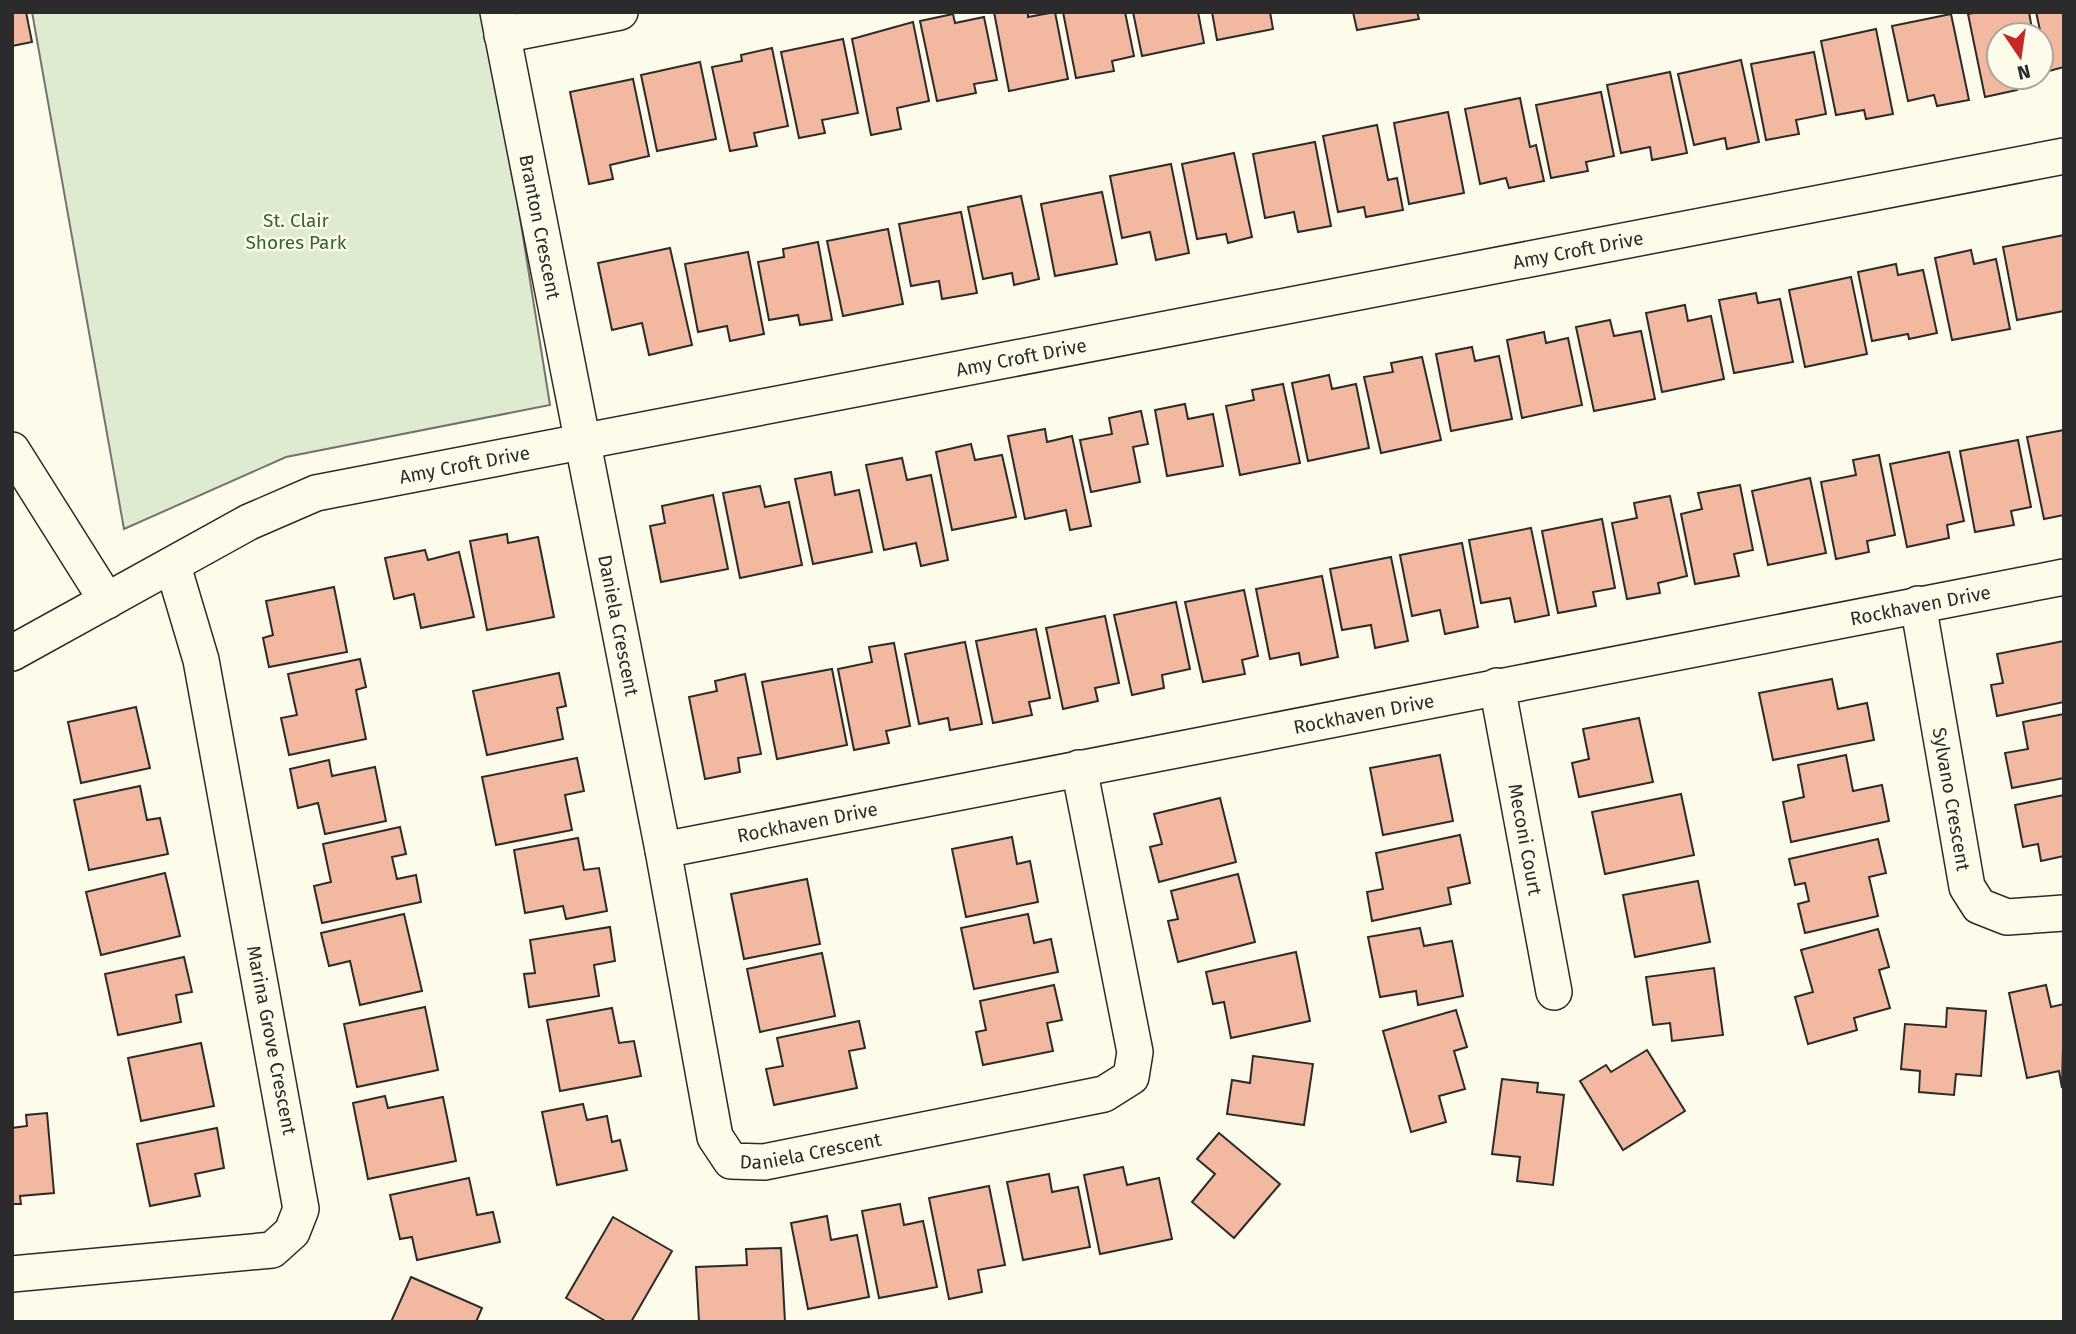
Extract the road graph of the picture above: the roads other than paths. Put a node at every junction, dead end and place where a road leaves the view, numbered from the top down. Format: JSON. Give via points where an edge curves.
{"nodes":[{"id":1,"x":620,"y":12,"type":"edge"},
{"id":2,"x":500,"y":24,"type":"edge"},
{"id":3,"x":2064,"y":156,"type":"edge"},
{"id":4,"x":581,"y":443,"type":"junction"},
{"id":5,"x":12,"y":450,"type":"edge"},
{"id":6,"x":173,"y":566,"type":"junction"},
{"id":7,"x":2064,"y":577,"type":"edge"},
{"id":8,"x":107,"y":601,"type":"junction"},
{"id":9,"x":1918,"y":604,"type":"junction"},
{"id":10,"x":12,"y":653,"type":"edge"},
{"id":11,"x":1497,"y":686,"type":"junction"},
{"id":12,"x":1079,"y":768,"type":"junction"},
{"id":13,"x":663,"y":850,"type":"junction"},
{"id":14,"x":2064,"y":913,"type":"edge"},
{"id":15,"x":1554,"y":992,"type":"dead end"},
{"id":16,"x":12,"y":1274,"type":"edge"}],
"edges":[{"from":1,"to":2,"type":"street"},
{"from":2,"to":4,"type":"street","name":"Branton Crescent"},
{"from":3,"to":4,"type":"street","name":"Amy Croft Drive"},
{"from":4,"to":6,"type":"street","name":"Amy Croft Drive","via":[[316,494],[249,522]]},
{"from":4,"to":13,"type":"street","name":"Daniela Crescent"},
{"from":5,"to":8,"type":"street"},
{"from":6,"to":8,"type":"street","name":"Amy Croft Drive"},
{"from":6,"to":16,"type":"street","name":"Marina Grove Crescent","via":[[201,660],[301,1209],[292,1232],[272,1250]]},
{"from":7,"to":9,"type":"street","name":"Rockhaven Drive"},
{"from":8,"to":10,"type":"street","name":"Amy Croft Drive"},
{"from":9,"to":11,"type":"street","name":"Rockhaven Drive"},
{"from":9,"to":14,"type":"street","name":"Sylvano Crescent","via":[[1967,887],[1979,906],[2007,917]]},
{"from":11,"to":12,"type":"street","name":"Rockhaven Drive"},
{"from":11,"to":15,"type":"street","name":"Meconi Court"},
{"from":12,"to":13,"type":"street","name":"Rockhaven Drive"},
{"from":12,"to":13,"type":"street","name":"Daniela Crescent","via":[[1135,1052],[1131,1077],[1104,1094],[777,1159],[732,1161],[715,1137]]}]}
